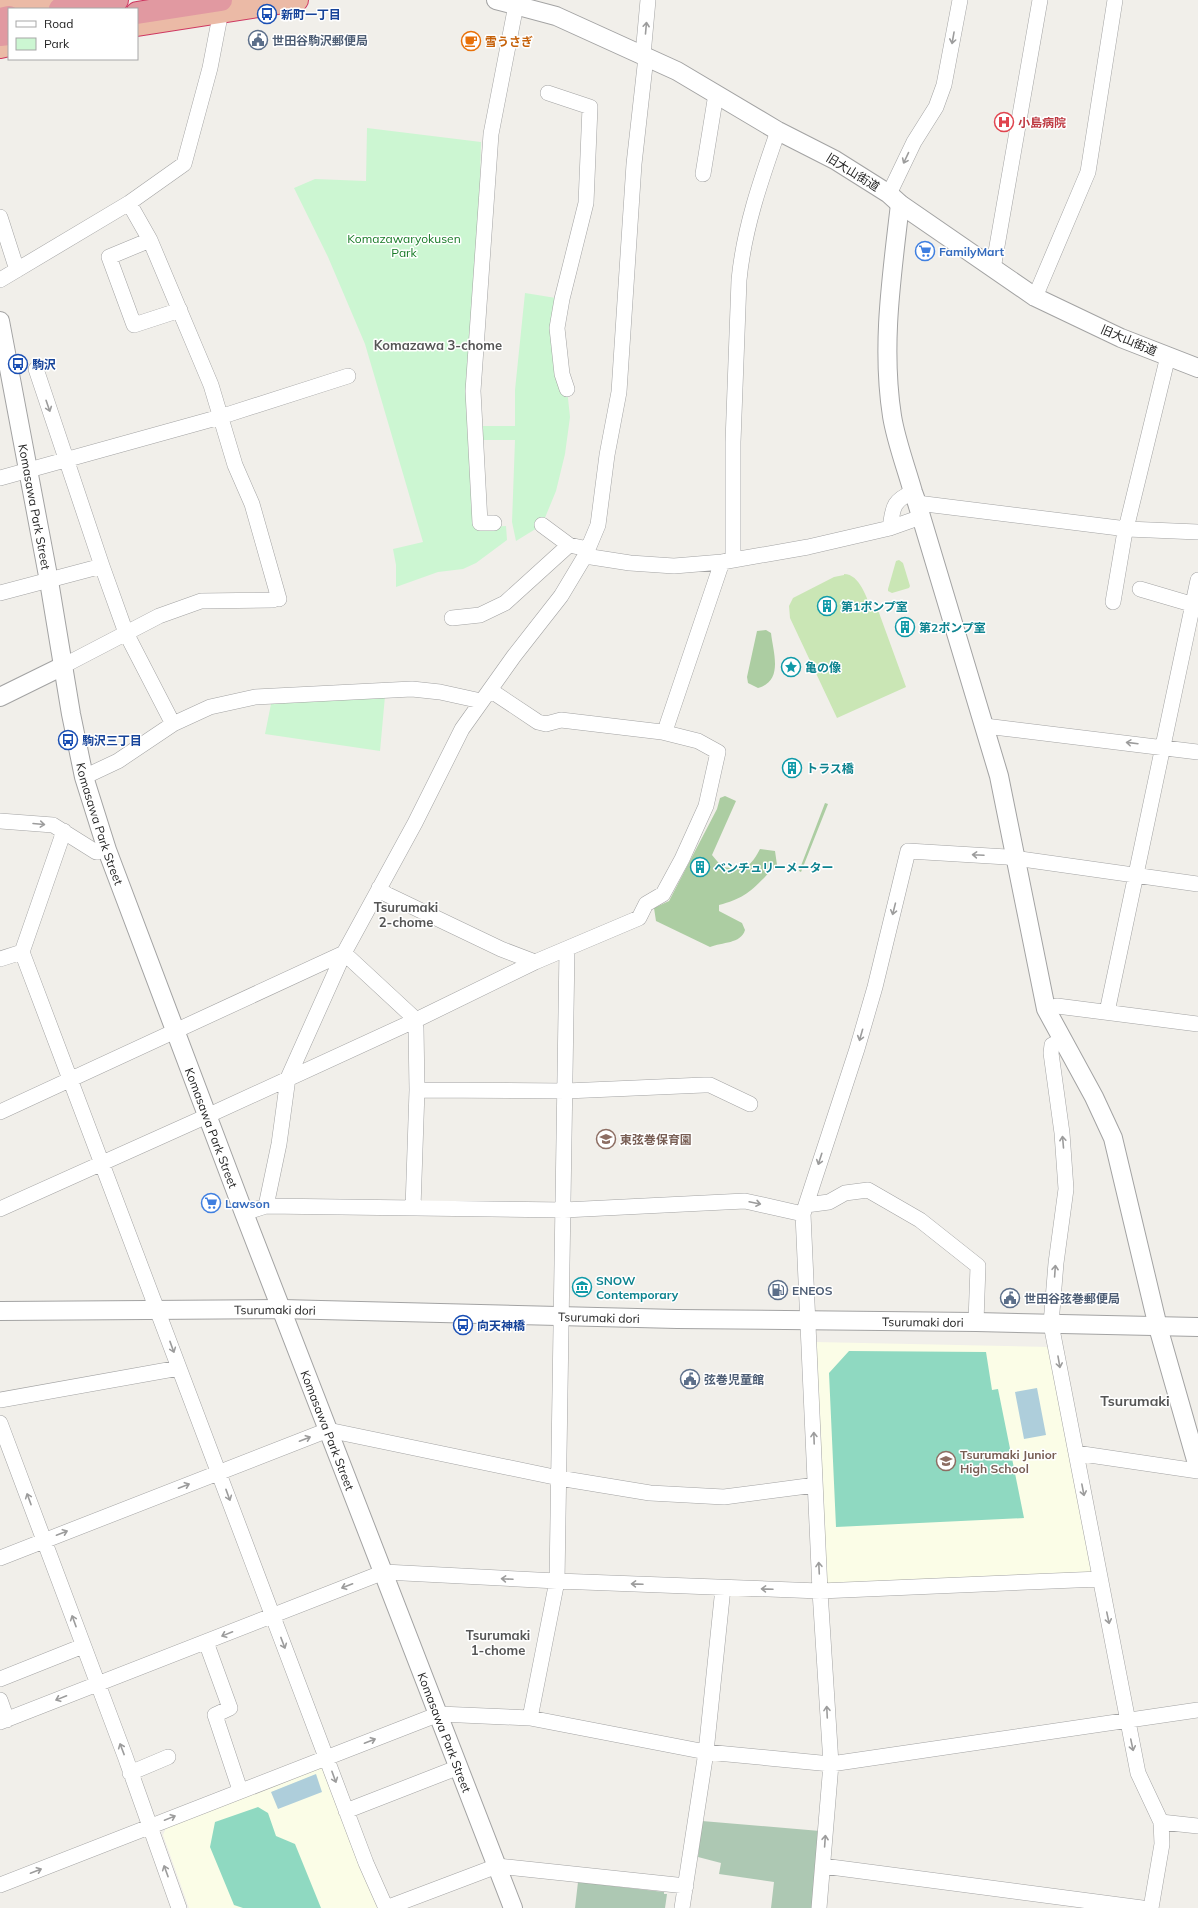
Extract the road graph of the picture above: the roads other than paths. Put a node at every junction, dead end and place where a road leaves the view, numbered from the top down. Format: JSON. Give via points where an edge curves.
{"nodes":[{"id":1,"x":59,"y":0,"type":"edge"},
{"id":2,"x":117,"y":0,"type":"edge"},
{"id":3,"x":297,"y":0,"type":"edge"},
{"id":4,"x":496,"y":0,"type":"edge"},
{"id":5,"x":648,"y":0,"type":"edge"},
{"id":6,"x":960,"y":0,"type":"edge"},
{"id":7,"x":1040,"y":0,"type":"edge"},
{"id":8,"x":1115,"y":0,"type":"edge"},
{"id":9,"x":221,"y":5,"type":"edge"},
{"id":10,"x":516,"y":5,"type":"junction"},
{"id":11,"x":0,"y":8,"type":"edge"},
{"id":12,"x":66,"y":8,"type":"edge"},
{"id":13,"x":138,"y":13,"type":"edge"},
{"id":14,"x":138,"y":25,"type":"edge"},
{"id":15,"x":644,"y":56,"type":"junction"},
{"id":16,"x":548,"y":93,"type":"dead end"},
{"id":17,"x":716,"y":94,"type":"junction"},
{"id":18,"x":778,"y":132,"type":"junction"},
{"id":19,"x":702,"y":174,"type":"dead end"},
{"id":20,"x":895,"y":199,"type":"junction"},
{"id":21,"x":129,"y":203,"type":"junction"},
{"id":22,"x":0,"y":217,"type":"edge"},
{"id":23,"x":150,"y":240,"type":"junction"},
{"id":24,"x":994,"y":269,"type":"junction"},
{"id":25,"x":16,"y":270,"type":"junction"},
{"id":26,"x":0,"y":280,"type":"edge"},
{"id":27,"x":1035,"y":297,"type":"junction"},
{"id":28,"x":180,"y":310,"type":"junction"},
{"id":29,"x":0,"y":321,"type":"edge"},
{"id":30,"x":1168,"y":356,"type":"junction"},
{"id":31,"x":1198,"y":368,"type":"edge"},
{"id":32,"x":36,"y":369,"type":"dead end"},
{"id":33,"x":348,"y":376,"type":"dead end"},
{"id":34,"x":567,"y":389,"type":"dead end"},
{"id":35,"x":220,"y":417,"type":"junction"},
{"id":36,"x":66,"y":459,"type":"junction"},
{"id":37,"x":28,"y":470,"type":"junction"},
{"id":38,"x":0,"y":478,"type":"edge"},
{"id":39,"x":917,"y":504,"type":"junction"},
{"id":40,"x":494,"y":523,"type":"dead end"},
{"id":41,"x":542,"y":525,"type":"dead end"},
{"id":42,"x":890,"y":528,"type":"junction"},
{"id":43,"x":1127,"y":529,"type":"junction"},
{"id":44,"x":1198,"y":532,"type":"edge"},
{"id":45,"x":569,"y":545,"type":"junction"},
{"id":46,"x":586,"y":553,"type":"junction"},
{"id":47,"x":728,"y":560,"type":"junction"},
{"id":48,"x":102,"y":566,"type":"junction"},
{"id":49,"x":1198,"y":580,"type":"edge"},
{"id":50,"x":49,"y":581,"type":"junction"},
{"id":51,"x":1140,"y":588,"type":"dead end"},
{"id":52,"x":0,"y":593,"type":"edge"},
{"id":53,"x":1113,"y":602,"type":"dead end"},
{"id":54,"x":1195,"y":605,"type":"edge"},
{"id":55,"x":452,"y":618,"type":"dead end"},
{"id":56,"x":126,"y":633,"type":"junction"},
{"id":57,"x":63,"y":666,"type":"junction"},
{"id":58,"x":485,"y":695,"type":"junction"},
{"id":59,"x":0,"y":697,"type":"edge"},
{"id":60,"x":173,"y":724,"type":"junction"},
{"id":61,"x":667,"y":726,"type":"dead end"},
{"id":62,"x":985,"y":726,"type":"junction"},
{"id":63,"x":1163,"y":747,"type":"junction"},
{"id":64,"x":1198,"y":752,"type":"edge"},
{"id":65,"x":84,"y":778,"type":"junction"},
{"id":66,"x":0,"y":821,"type":"edge"},
{"id":67,"x":64,"y":831,"type":"junction"},
{"id":68,"x":107,"y":850,"type":"junction"},
{"id":69,"x":1017,"y":860,"type":"junction"},
{"id":70,"x":1136,"y":876,"type":"junction"},
{"id":71,"x":1198,"y":884,"type":"edge"},
{"id":72,"x":379,"y":888,"type":"junction"},
{"id":73,"x":567,"y":949,"type":"junction"},
{"id":74,"x":22,"y":952,"type":"junction"},
{"id":75,"x":344,"y":954,"type":"junction"},
{"id":76,"x":0,"y":959,"type":"edge"},
{"id":77,"x":535,"y":962,"type":"junction"},
{"id":78,"x":1046,"y":1009,"type":"junction"},
{"id":79,"x":1107,"y":1012,"type":"junction"},
{"id":80,"x":414,"y":1021,"type":"junction"},
{"id":81,"x":1198,"y":1024,"type":"edge"},
{"id":82,"x":174,"y":1030,"type":"junction"},
{"id":83,"x":1063,"y":1039,"type":"junction"},
{"id":84,"x":288,"y":1078,"type":"junction"},
{"id":85,"x":71,"y":1080,"type":"junction"},
{"id":86,"x":417,"y":1090,"type":"junction"},
{"id":87,"x":566,"y":1091,"type":"junction"},
{"id":88,"x":750,"y":1104,"type":"dead end"},
{"id":89,"x":0,"y":1112,"type":"edge"},
{"id":90,"x":207,"y":1116,"type":"junction"},
{"id":91,"x":102,"y":1162,"type":"junction"},
{"id":92,"x":266,"y":1206,"type":"junction"},
{"id":93,"x":413,"y":1208,"type":"junction"},
{"id":94,"x":0,"y":1209,"type":"edge"},
{"id":95,"x":804,"y":1209,"type":"junction"},
{"id":96,"x":564,"y":1210,"type":"junction"},
{"id":97,"x":244,"y":1213,"type":"junction"},
{"id":98,"x":281,"y":1309,"type":"junction"},
{"id":99,"x":158,"y":1310,"type":"junction"},
{"id":100,"x":0,"y":1311,"type":"edge"},
{"id":101,"x":563,"y":1316,"type":"junction"},
{"id":102,"x":808,"y":1319,"type":"junction"},
{"id":103,"x":976,"y":1322,"type":"junction"},
{"id":104,"x":1051,"y":1324,"type":"junction"},
{"id":105,"x":1158,"y":1327,"type":"junction"},
{"id":106,"x":1198,"y":1327,"type":"edge"},
{"id":107,"x":179,"y":1368,"type":"junction"},
{"id":108,"x":0,"y":1400,"type":"edge"},
{"id":109,"x":0,"y":1422,"type":"edge"},
{"id":110,"x":328,"y":1430,"type":"junction"},
{"id":111,"x":1076,"y":1453,"type":"junction"},
{"id":112,"x":1198,"y":1467,"type":"edge"},
{"id":113,"x":1198,"y":1471,"type":"edge"},
{"id":114,"x":220,"y":1472,"type":"junction"},
{"id":115,"x":559,"y":1478,"type":"junction"},
{"id":116,"x":815,"y":1485,"type":"junction"},
{"id":117,"x":44,"y":1540,"type":"junction"},
{"id":118,"x":0,"y":1558,"type":"edge"},
{"id":119,"x":384,"y":1572,"type":"junction"},
{"id":120,"x":1100,"y":1579,"type":"junction"},
{"id":121,"x":557,"y":1581,"type":"junction"},
{"id":122,"x":723,"y":1588,"type":"junction"},
{"id":123,"x":820,"y":1591,"type":"junction"},
{"id":124,"x":272,"y":1616,"type":"junction"},
{"id":125,"x":206,"y":1642,"type":"junction"},
{"id":126,"x":84,"y":1646,"type":"junction"},
{"id":127,"x":0,"y":1679,"type":"edge"},
{"id":128,"x":97,"y":1684,"type":"junction"},
{"id":129,"x":0,"y":1700,"type":"edge"},
{"id":130,"x":1198,"y":1710,"type":"edge"},
{"id":131,"x":438,"y":1714,"type":"junction"},
{"id":132,"x":530,"y":1718,"type":"junction"},
{"id":133,"x":1127,"y":1720,"type":"junction"},
{"id":134,"x":4,"y":1721,"type":"edge"},
{"id":135,"x":706,"y":1752,"type":"junction"},
{"id":136,"x":168,"y":1757,"type":"dead end"},
{"id":137,"x":326,"y":1757,"type":"junction"},
{"id":138,"x":831,"y":1764,"type":"junction"},
{"id":139,"x":459,"y":1767,"type":"junction"},
{"id":140,"x":130,"y":1773,"type":"junction"},
{"id":141,"x":240,"y":1790,"type":"junction"},
{"id":142,"x":346,"y":1811,"type":"junction"},
{"id":143,"x":1161,"y":1822,"type":"junction"},
{"id":144,"x":149,"y":1826,"type":"junction"},
{"id":145,"x":1198,"y":1826,"type":"edge"},
{"id":146,"x":497,"y":1866,"type":"junction"},
{"id":147,"x":823,"y":1866,"type":"junction"},
{"id":148,"x":0,"y":1885,"type":"edge"},
{"id":149,"x":686,"y":1886,"type":"junction"},
{"id":150,"x":179,"y":1908,"type":"edge"},
{"id":151,"x":386,"y":1908,"type":"edge"},
{"id":152,"x":513,"y":1908,"type":"edge"},
{"id":153,"x":682,"y":1908,"type":"edge"},
{"id":154,"x":819,"y":1908,"type":"edge"},
{"id":155,"x":1142,"y":1908,"type":"edge"},
{"id":156,"x":1151,"y":1908,"type":"edge"}],
"edges":[{"from":1,"to":11,"type":"highway"},
{"from":2,"to":12,"type":"highway"},
{"from":3,"to":9,"type":"highway"},
{"from":4,"to":10,"type":"street","name":"旧大山街道"},
{"from":15,"to":5,"type":"street","one_way":true},
{"from":6,"to":20,"type":"street","one_way":true,"via":[[944,85],[936,107],[914,142]]},
{"from":7,"to":24,"type":"street"},
{"from":8,"to":27,"type":"street","via":[[1088,172]]},
{"from":9,"to":13,"type":"highway"},
{"from":9,"to":14,"type":"highway"},
{"from":9,"to":21,"type":"street","via":[[210,68],[184,164]]},
{"from":10,"to":15,"type":"street","name":"旧大山街道","via":[[556,16]]},
{"from":10,"to":40,"type":"street","via":[[491,134],[473,391],[480,523]]},
{"from":15,"to":17,"type":"street","name":"旧大山街道","via":[[677,71]]},
{"from":15,"to":46,"type":"street","via":[[619,392],[598,525]]},
{"from":16,"to":34,"type":"street","via":[[590,107],[586,203],[557,328],[562,374]]},
{"from":17,"to":18,"type":"street","name":"旧大山街道"},
{"from":17,"to":19,"type":"street"},
{"from":18,"to":20,"type":"street","name":"旧大山街道","via":[[824,153]]},
{"from":18,"to":47,"type":"street","via":[[758,187],[739,272]]},
{"from":20,"to":24,"type":"street","name":"旧大山街道"},
{"from":20,"to":39,"type":"street","via":[[887,329],[888,364],[892,417]]},
{"from":21,"to":23,"type":"street"},
{"from":21,"to":25,"type":"street"},
{"from":22,"to":25,"type":"street"},
{"from":23,"to":28,"type":"street"},
{"from":23,"to":28,"type":"street","via":[[109,257],[134,325]]},
{"from":24,"to":27,"type":"street","name":"旧大山街道"},
{"from":25,"to":26,"type":"street"},
{"from":27,"to":30,"type":"street","name":"旧大山街道","via":[[1121,338]]},
{"from":28,"to":35,"type":"street","via":[[211,384]]},
{"from":29,"to":37,"type":"street","name":"Komasawa Park Street"},
{"from":30,"to":31,"type":"street","name":"旧大山街道"},
{"from":30,"to":43,"type":"street"},
{"from":32,"to":36,"type":"street","one_way":true},
{"from":33,"to":35,"type":"street"},
{"from":35,"to":36,"type":"street"},
{"from":35,"to":56,"type":"street","via":[[235,465],[252,504],[276,600],[201,601],[159,616]]},
{"from":36,"to":37,"type":"street"},
{"from":36,"to":48,"type":"street"},
{"from":37,"to":38,"type":"street"},
{"from":37,"to":50,"type":"street","name":"Komasawa Park Street"},
{"from":39,"to":42,"type":"street"},
{"from":39,"to":42,"type":"street","via":[[899,498],[893,508]]},
{"from":39,"to":43,"type":"street"},
{"from":39,"to":62,"type":"street"},
{"from":41,"to":45,"type":"street"},
{"from":42,"to":47,"type":"street","via":[[808,547]]},
{"from":43,"to":44,"type":"street"},
{"from":43,"to":53,"type":"street"},
{"from":45,"to":46,"type":"street"},
{"from":45,"to":55,"type":"street","via":[[505,603],[480,615]]},
{"from":46,"to":47,"type":"street","via":[[630,563],[674,566]]},
{"from":46,"to":58,"type":"street","via":[[560,596]]},
{"from":47,"to":61,"type":"street"},
{"from":48,"to":50,"type":"street"},
{"from":48,"to":56,"type":"street"},
{"from":49,"to":54,"type":"street"},
{"from":50,"to":52,"type":"street"},
{"from":50,"to":57,"type":"street","name":"Komasawa Park Street"},
{"from":51,"to":54,"type":"street"},
{"from":54,"to":63,"type":"street"},
{"from":56,"to":57,"type":"street"},
{"from":56,"to":60,"type":"street"},
{"from":57,"to":59,"type":"street"},
{"from":57,"to":65,"type":"street","name":"Komasawa Park Street"},
{"from":58,"to":60,"type":"street","via":[[412,689],[255,697],[210,708]]},
{"from":58,"to":72,"type":"street","via":[[462,729]]},
{"from":58,"to":73,"type":"street","via":[[546,724],[561,720],[662,732],[698,741],[718,752],[706,806],[663,894],[646,904],[639,918]]},
{"from":60,"to":65,"type":"street","via":[[118,761]]},
{"from":63,"to":62,"type":"street","one_way":true},
{"from":62,"to":69,"type":"street","via":[[999,776]]},
{"from":63,"to":64,"type":"street"},
{"from":63,"to":70,"type":"street"},
{"from":65,"to":68,"type":"street","name":"Komasawa Park Street"},
{"from":66,"to":67,"type":"street","one_way":true,"via":[[53,825]]},
{"from":67,"to":68,"type":"street","via":[[96,852]]},
{"from":67,"to":74,"type":"street"},
{"from":68,"to":82,"type":"street","name":"Komasawa Park Street"},
{"from":69,"to":70,"type":"street"},
{"from":69,"to":78,"type":"street"},
{"from":69,"to":95,"type":"street","one_way":true,"via":[[1007,857],[908,851],[863,1028]]},
{"from":70,"to":71,"type":"street"},
{"from":70,"to":79,"type":"street"},
{"from":72,"to":75,"type":"street"},
{"from":72,"to":77,"type":"street","via":[[393,897]]},
{"from":73,"to":77,"type":"street"},
{"from":73,"to":87,"type":"street"},
{"from":74,"to":76,"type":"street"},
{"from":74,"to":85,"type":"street"},
{"from":75,"to":80,"type":"street","via":[[412,1016]]},
{"from":75,"to":82,"type":"street"},
{"from":75,"to":84,"type":"street"},
{"from":77,"to":80,"type":"street"},
{"from":78,"to":79,"type":"street","via":[[1057,1006]]},
{"from":78,"to":83,"type":"street"},
{"from":79,"to":81,"type":"street"},
{"from":80,"to":84,"type":"street"},
{"from":80,"to":86,"type":"street"},
{"from":82,"to":85,"type":"street"},
{"from":82,"to":90,"type":"street","name":"Komasawa Park Street"},
{"from":104,"to":83,"type":"street","one_way":true,"via":[[1066,1189],[1062,1132],[1051,1053],[1052,1045]]},
{"from":83,"to":105,"type":"street","via":[[1113,1138]]},
{"from":84,"to":90,"type":"street"},
{"from":84,"to":92,"type":"street","via":[[279,1144]]},
{"from":85,"to":89,"type":"street"},
{"from":85,"to":91,"type":"street"},
{"from":86,"to":87,"type":"street"},
{"from":86,"to":93,"type":"street"},
{"from":87,"to":88,"type":"street","via":[[710,1085]]},
{"from":87,"to":96,"type":"street"},
{"from":90,"to":91,"type":"street"},
{"from":90,"to":97,"type":"street","name":"Komasawa Park Street"},
{"from":91,"to":94,"type":"street"},
{"from":91,"to":99,"type":"street"},
{"from":92,"to":93,"type":"street"},
{"from":92,"to":97,"type":"street"},
{"from":93,"to":96,"type":"street"},
{"from":96,"to":95,"type":"street","one_way":true,"via":[[746,1201]]},
{"from":95,"to":102,"type":"street"},
{"from":95,"to":103,"type":"street","via":[[829,1202],[845,1193],[868,1190],[920,1220],[978,1266]]},
{"from":96,"to":101,"type":"street"},
{"from":97,"to":98,"type":"street","name":"Komasawa Park Street"},
{"from":98,"to":99,"type":"street","name":"Tsurumaki dori"},
{"from":98,"to":101,"type":"street","name":"Tsurumaki dori"},
{"from":98,"to":110,"type":"street","name":"Komasawa Park Street"},
{"from":99,"to":100,"type":"street","name":"Tsurumaki dori"},
{"from":99,"to":107,"type":"street","one_way":true},
{"from":101,"to":102,"type":"street","name":"Tsurumaki dori"},
{"from":101,"to":115,"type":"street"},
{"from":102,"to":103,"type":"street","name":"Tsurumaki dori"},
{"from":116,"to":102,"type":"street","one_way":true},
{"from":103,"to":104,"type":"street","name":"Tsurumaki dori"},
{"from":104,"to":105,"type":"street","name":"Tsurumaki dori"},
{"from":104,"to":111,"type":"street","one_way":true},
{"from":105,"to":106,"type":"street","name":"Tsurumaki dori"},
{"from":105,"to":112,"type":"street"},
{"from":107,"to":108,"type":"street"},
{"from":107,"to":114,"type":"street"},
{"from":117,"to":109,"type":"street","one_way":true},
{"from":114,"to":110,"type":"street","one_way":true},
{"from":110,"to":115,"type":"street"},
{"from":110,"to":119,"type":"street","name":"Komasawa Park Street"},
{"from":111,"to":113,"type":"street"},
{"from":111,"to":120,"type":"street","one_way":true},
{"from":117,"to":114,"type":"street","one_way":true},
{"from":114,"to":124,"type":"street","one_way":true},
{"from":115,"to":116,"type":"street","via":[[650,1493],[724,1496]]},
{"from":115,"to":121,"type":"street"},
{"from":123,"to":116,"type":"street","one_way":true},
{"from":117,"to":118,"type":"street"},
{"from":126,"to":117,"type":"street","one_way":true},
{"from":121,"to":119,"type":"street","one_way":true},
{"from":119,"to":124,"type":"street","one_way":true},
{"from":119,"to":131,"type":"street","name":"Komasawa Park Street"},
{"from":120,"to":123,"type":"street"},
{"from":120,"to":133,"type":"street","one_way":true},
{"from":122,"to":121,"type":"street","one_way":true},
{"from":121,"to":132,"type":"street"},
{"from":123,"to":122,"type":"street","one_way":true},
{"from":122,"to":135,"type":"street"},
{"from":138,"to":123,"type":"street","one_way":true},
{"from":124,"to":125,"type":"street","one_way":true},
{"from":124,"to":137,"type":"street","one_way":true},
{"from":125,"to":128,"type":"street"},
{"from":125,"to":141,"type":"street","via":[[230,1708],[215,1714]]},
{"from":126,"to":127,"type":"street"},
{"from":126,"to":128,"type":"street"},
{"from":128,"to":134,"type":"street","one_way":true},
{"from":140,"to":128,"type":"street","one_way":true},
{"from":129,"to":134,"type":"street"},
{"from":130,"to":133,"type":"street"},
{"from":131,"to":132,"type":"street"},
{"from":137,"to":131,"type":"street","one_way":true},
{"from":131,"to":139,"type":"street","name":"Komasawa Park Street"},
{"from":132,"to":135,"type":"street"},
{"from":133,"to":138,"type":"street"},
{"from":133,"to":143,"type":"street","one_way":true,"via":[[1138,1773]]},
{"from":135,"to":138,"type":"street"},
{"from":135,"to":149,"type":"street"},
{"from":136,"to":140,"type":"street"},
{"from":137,"to":141,"type":"street"},
{"from":137,"to":142,"type":"street","one_way":true},
{"from":147,"to":138,"type":"street","one_way":true},
{"from":139,"to":142,"type":"street"},
{"from":139,"to":146,"type":"street","name":"Komasawa Park Street"},
{"from":140,"to":144,"type":"street"},
{"from":144,"to":141,"type":"street","one_way":true},
{"from":142,"to":151,"type":"street"},
{"from":143,"to":145,"type":"street"},
{"from":143,"to":156,"type":"street","via":[[1162,1844]]},
{"from":148,"to":144,"type":"street","one_way":true},
{"from":150,"to":144,"type":"street","one_way":true},
{"from":146,"to":149,"type":"street"},
{"from":146,"to":151,"type":"street"},
{"from":146,"to":152,"type":"street","name":"Komasawa Park Street"},
{"from":147,"to":154,"type":"street"},
{"from":147,"to":155,"type":"street"},
{"from":149,"to":153,"type":"street"}]}
